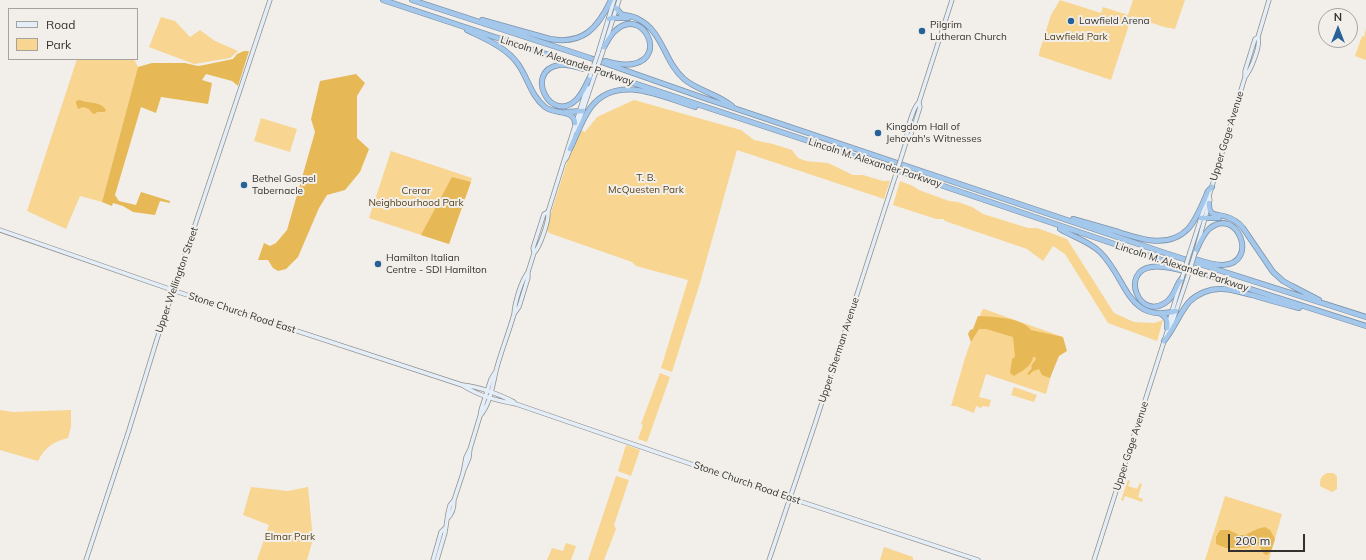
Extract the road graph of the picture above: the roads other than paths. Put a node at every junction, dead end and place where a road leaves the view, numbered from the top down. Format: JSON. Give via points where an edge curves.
{"nodes":[{"id":1,"x":270,"y":0,"type":"edge"},
{"id":2,"x":383,"y":0,"type":"edge"},
{"id":3,"x":412,"y":0,"type":"edge"},
{"id":4,"x":611,"y":0,"type":"edge"},
{"id":5,"x":614,"y":0,"type":"edge"},
{"id":6,"x":619,"y":0,"type":"edge"},
{"id":7,"x":952,"y":0,"type":"edge"},
{"id":8,"x":1268,"y":0,"type":"edge"},
{"id":9,"x":616,"y":8,"type":"junction"},
{"id":10,"x":443,"y":10,"type":"junction"},
{"id":11,"x":611,"y":18,"type":"junction"},
{"id":12,"x":645,"y":23,"type":"junction"},
{"id":13,"x":460,"y":25,"type":"junction"},
{"id":14,"x":604,"y":48,"type":"junction"},
{"id":15,"x":600,"y":53,"type":"junction"},
{"id":16,"x":590,"y":58,"type":"junction"},
{"id":17,"x":606,"y":73,"type":"junction"},
{"id":18,"x":592,"y":77,"type":"junction"},
{"id":19,"x":540,"y":102,"type":"junction"},
{"id":20,"x":733,"y":107,"type":"junction"},
{"id":21,"x":581,"y":112,"type":"junction"},
{"id":22,"x":751,"y":122,"type":"junction"},
{"id":23,"x":575,"y":123,"type":"junction"},
{"id":24,"x":570,"y":149,"type":"junction"},
{"id":25,"x":565,"y":160,"type":"junction"},
{"id":26,"x":1212,"y":187,"type":"junction"},
{"id":27,"x":1209,"y":196,"type":"junction"},
{"id":28,"x":1209,"y":203,"type":"junction"},
{"id":29,"x":1051,"y":214,"type":"junction"},
{"id":30,"x":1203,"y":218,"type":"junction"},
{"id":31,"x":1231,"y":219,"type":"junction"},
{"id":32,"x":1054,"y":224,"type":"junction"},
{"id":33,"x":0,"y":230,"type":"edge"},
{"id":34,"x":1192,"y":252,"type":"junction"},
{"id":35,"x":1168,"y":254,"type":"junction"},
{"id":36,"x":1198,"y":272,"type":"junction"},
{"id":37,"x":1184,"y":279,"type":"junction"},
{"id":38,"x":174,"y":290,"type":"junction"},
{"id":39,"x":1326,"y":304,"type":"junction"},
{"id":40,"x":1174,"y":311,"type":"junction"},
{"id":41,"x":1159,"y":313,"type":"junction"},
{"id":42,"x":1327,"y":314,"type":"junction"},
{"id":43,"x":1366,"y":317,"type":"edge"},
{"id":44,"x":1366,"y":326,"type":"edge"},
{"id":45,"x":1167,"y":330,"type":"junction"},
{"id":46,"x":1164,"y":341,"type":"junction"},
{"id":47,"x":488,"y":394,"type":"junction"},
{"id":48,"x":790,"y":498,"type":"junction"},
{"id":49,"x":445,"y":528,"type":"junction"},
{"id":50,"x":86,"y":560,"type":"edge"},
{"id":51,"x":433,"y":560,"type":"edge"},
{"id":52,"x":437,"y":560,"type":"edge"},
{"id":53,"x":769,"y":560,"type":"edge"},
{"id":54,"x":978,"y":560,"type":"edge"},
{"id":55,"x":1094,"y":560,"type":"edge"}],
"edges":[{"from":1,"to":38,"type":"main road","name":"Upper Wellington Street"},
{"from":2,"to":13,"type":"highway","name":"Lincoln M. Alexander Parkway"},
{"from":3,"to":10,"type":"highway","name":"Lincoln M. Alexander Parkway"},
{"from":4,"to":10,"type":"highway","via":[[603,18],[593,30],[565,41]]},
{"from":5,"to":11,"type":"main road"},
{"from":6,"to":9,"type":"main road"},
{"from":7,"to":48,"type":"main road","name":"Upper Sherman Avenue","bridge":true},
{"from":8,"to":26,"type":"main road","name":"Upper Gage Avenue"},
{"from":9,"to":11,"type":"main road"},
{"from":9,"to":12,"type":"highway","via":[[621,14],[638,18]]},
{"from":10,"to":16,"type":"highway","name":"Lincoln M. Alexander Parkway"},
{"from":11,"to":12,"type":"highway","via":[[633,19]]},
{"from":11,"to":14,"type":"main road"},
{"from":11,"to":15,"type":"main road"},
{"from":12,"to":20,"type":"highway","via":[[654,30],[672,65],[684,79]]},
{"from":13,"to":17,"type":"highway","name":"Lincoln M. Alexander Parkway"},
{"from":13,"to":19,"type":"highway","via":[[510,54],[518,63],[532,92]]},
{"from":14,"to":15,"type":"main road"},
{"from":14,"to":16,"type":"highway","via":[[615,31],[628,24],[643,29],[650,44],[647,55],[635,64],[627,65]]},
{"from":15,"to":18,"type":"main road","bridge":true},
{"from":16,"to":20,"type":"highway","name":"Lincoln M. Alexander Parkway"},
{"from":17,"to":18,"type":"highway","via":[[559,65],[546,73],[542,90],[552,103],[567,105],[574,102]]},
{"from":17,"to":22,"type":"highway","name":"Lincoln M. Alexander Parkway"},
{"from":18,"to":21,"type":"main road"},
{"from":19,"to":21,"type":"highway","via":[[558,110]]},
{"from":19,"to":23,"type":"highway","via":[[550,110],[571,115]]},
{"from":20,"to":29,"type":"highway","name":"Lincoln M. Alexander Parkway"},
{"from":21,"to":23,"type":"main road"},
{"from":21,"to":24,"type":"main road"},
{"from":22,"to":24,"type":"highway","via":[[743,122],[643,91],[620,90],[607,94],[592,106]]},
{"from":22,"to":32,"type":"highway","name":"Lincoln M. Alexander Parkway"},
{"from":23,"to":25,"type":"main road","via":[[564,156]]},
{"from":24,"to":25,"type":"main road"},
{"from":25,"to":47,"type":"main road","via":[[548,212],[544,214],[533,248],[528,278],[514,314],[495,380]]},
{"from":26,"to":27,"type":"main road","name":"Upper Gage Avenue"},
{"from":26,"to":29,"type":"highway","via":[[1186,231],[1163,241],[1146,240]]},
{"from":27,"to":28,"type":"main road","name":"Upper Gage Avenue"},
{"from":27,"to":30,"type":"main road","name":"Upper Gage Avenue"},
{"from":28,"to":30,"type":"main road","name":"Upper Gage Avenue"},
{"from":28,"to":31,"type":"highway","via":[[1211,212]]},
{"from":29,"to":35,"type":"highway","name":"Lincoln M. Alexander Parkway"},
{"from":30,"to":31,"type":"highway"},
{"from":30,"to":34,"type":"main road","name":"Upper Gage Avenue"},
{"from":31,"to":39,"type":"highway","via":[[1244,228],[1268,265],[1283,281]]},
{"from":32,"to":36,"type":"highway","name":"Lincoln M. Alexander Parkway"},
{"from":32,"to":41,"type":"highway","via":[[1100,252],[1133,301],[1148,311]]},
{"from":33,"to":38,"type":"main road","name":"Stone Church Road East"},
{"from":34,"to":35,"type":"highway","via":[[1205,233],[1219,224],[1233,227],[1242,240],[1240,255],[1227,264],[1209,263]]},
{"from":34,"to":37,"type":"main road","name":"Upper Gage Avenue","bridge":true},
{"from":35,"to":39,"type":"highway","name":"Lincoln M. Alexander Parkway"},
{"from":36,"to":37,"type":"highway","via":[[1158,266],[1147,268],[1139,274],[1135,284],[1137,297],[1149,306],[1161,306],[1174,295]]},
{"from":36,"to":42,"type":"highway","name":"Lincoln M. Alexander Parkway"},
{"from":37,"to":40,"type":"main road","name":"Upper Gage Avenue"},
{"from":38,"to":47,"type":"main road","name":"Stone Church Road East"},
{"from":38,"to":50,"type":"main road","name":"Upper Wellington Street"},
{"from":39,"to":43,"type":"highway","name":"Lincoln M. Alexander Parkway"},
{"from":40,"to":41,"type":"highway"},
{"from":40,"to":45,"type":"main road","name":"Upper Gage Avenue"},
{"from":41,"to":45,"type":"highway","via":[[1168,322]]},
{"from":42,"to":44,"type":"highway","name":"Lincoln M. Alexander Parkway"},
{"from":42,"to":46,"type":"highway","via":[[1222,288],[1211,289],[1190,301]]},
{"from":45,"to":46,"type":"main road","name":"Upper Gage Avenue"},
{"from":46,"to":55,"type":"main road","name":"Upper Gage Avenue"},
{"from":47,"to":48,"type":"main road","name":"Stone Church Road East","via":[[508,398],[516,404]]},
{"from":47,"to":49,"type":"main road"},
{"from":48,"to":53,"type":"main road","name":"Upper Sherman Avenue"},
{"from":48,"to":54,"type":"main road","name":"Stone Church Road East"},
{"from":49,"to":51,"type":"main road"},
{"from":49,"to":52,"type":"main road"}]}
